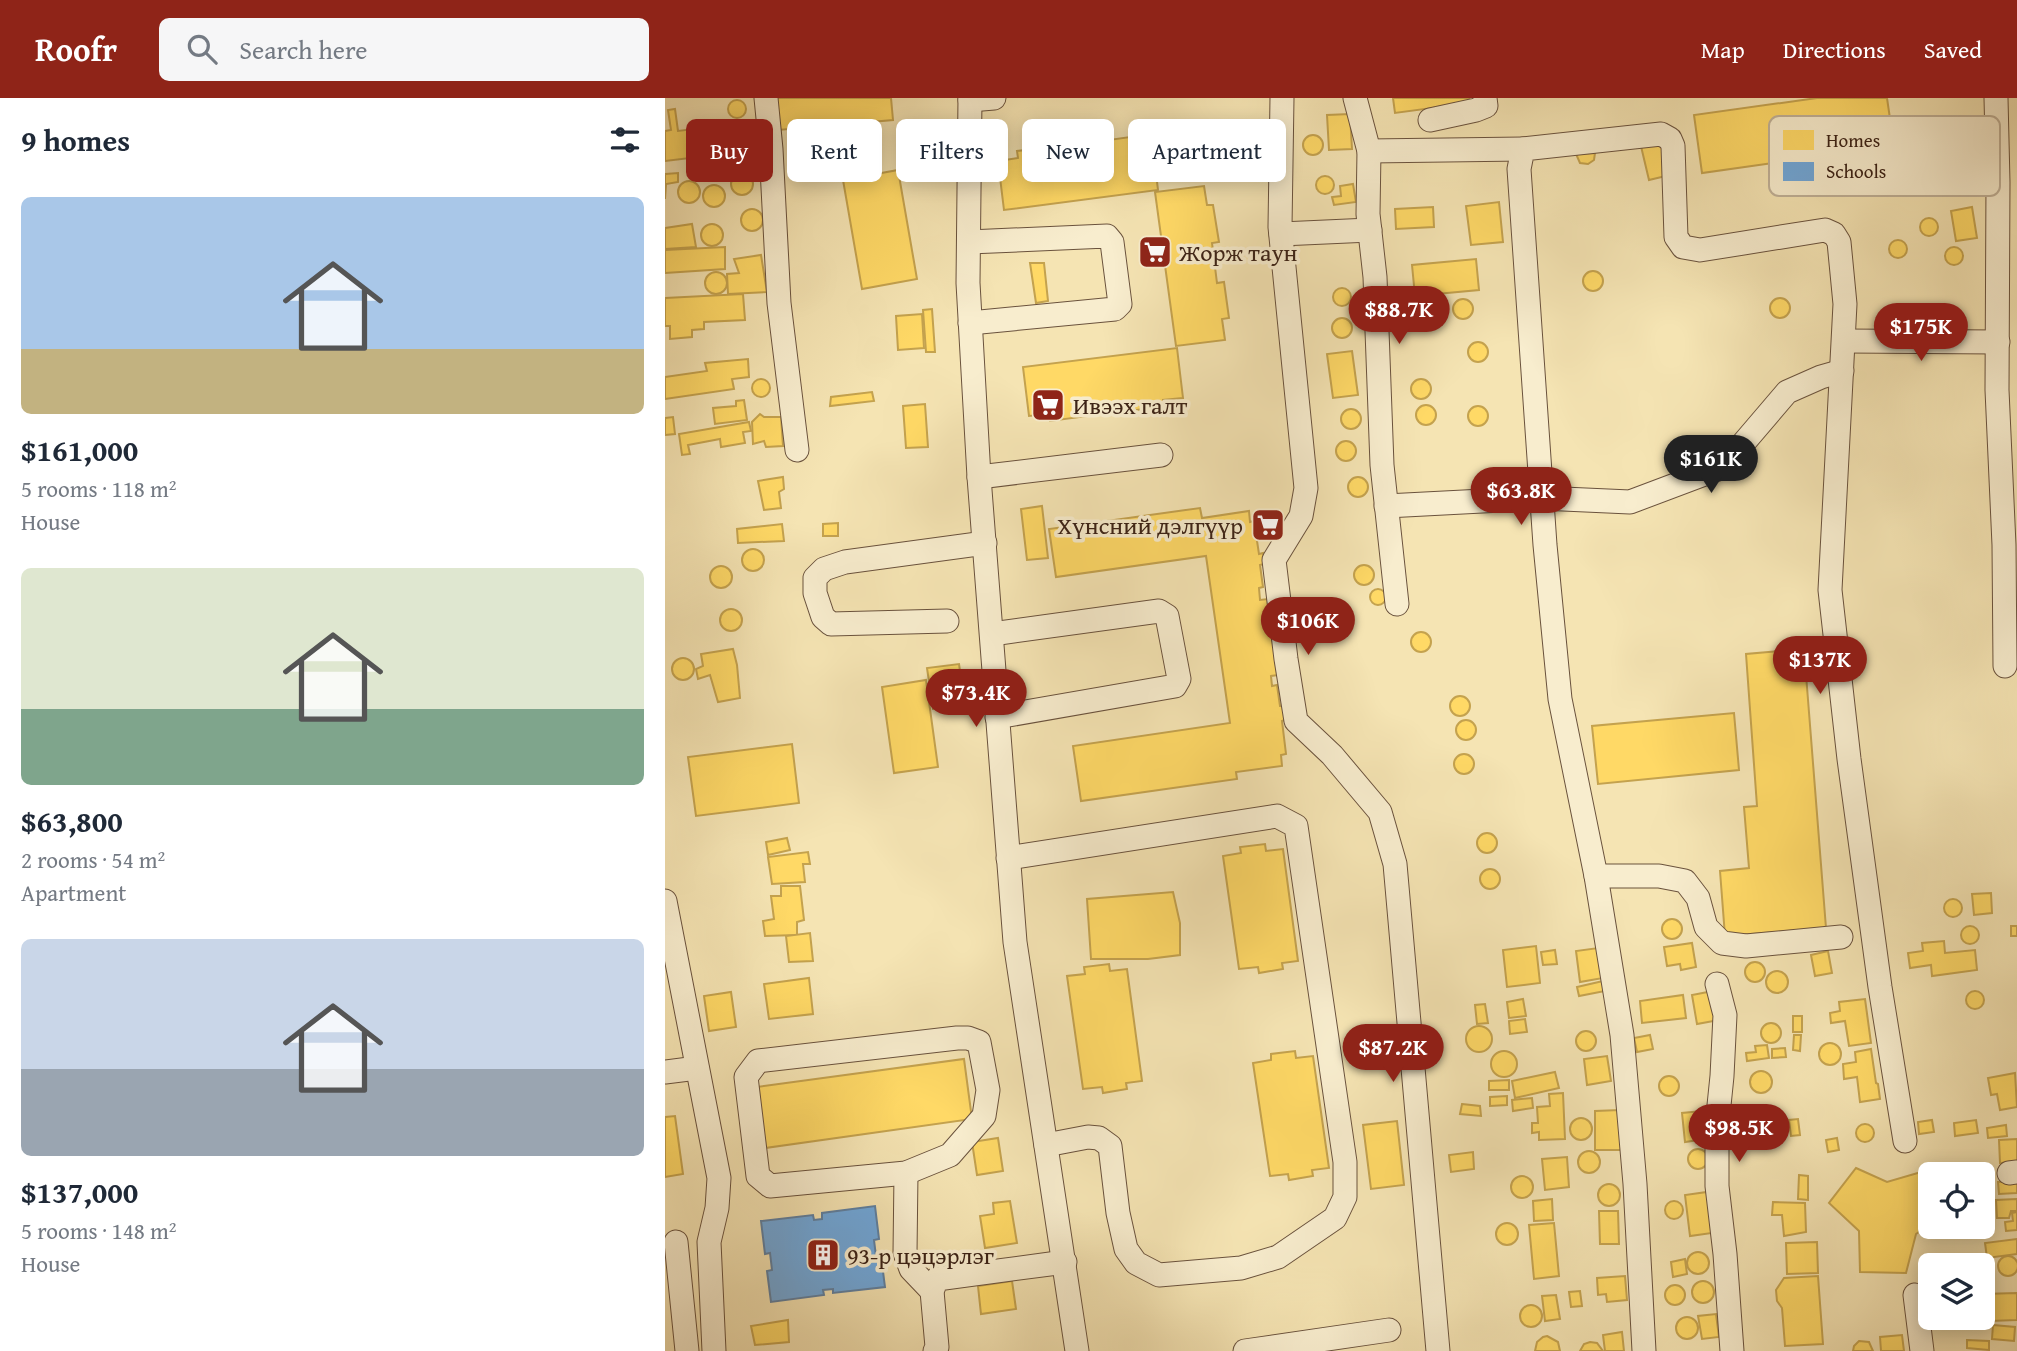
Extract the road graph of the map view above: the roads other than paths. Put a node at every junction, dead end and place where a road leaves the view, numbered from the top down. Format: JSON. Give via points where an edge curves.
{"nodes":[{"id":1,"x":766,"y":98,"type":"edge"},
{"id":2,"x":994,"y":98,"type":"edge"},
{"id":3,"x":1282,"y":98,"type":"edge"},
{"id":4,"x":1355,"y":98,"type":"edge"},
{"id":5,"x":1485,"y":98,"type":"edge"},
{"id":6,"x":1996,"y":98,"type":"edge"},
{"id":7,"x":970,"y":99,"type":"edge"},
{"id":8,"x":1996,"y":116,"type":"edge"},
{"id":9,"x":1430,"y":120,"type":"dead end"},
{"id":10,"x":1523,"y":149,"type":"junction"},
{"id":11,"x":1369,"y":151,"type":"junction"},
{"id":12,"x":1998,"y":196,"type":"edge"},
{"id":13,"x":1370,"y":230,"type":"junction"},
{"id":14,"x":1281,"y":234,"type":"junction"},
{"id":15,"x":969,"y":242,"type":"junction"},
{"id":16,"x":970,"y":323,"type":"junction"},
{"id":17,"x":1844,"y":341,"type":"junction"},
{"id":18,"x":1998,"y":342,"type":"junction"},
{"id":19,"x":1842,"y":371,"type":"junction"},
{"id":20,"x":2007,"y":390,"type":"edge"},
{"id":21,"x":797,"y":450,"type":"dead end"},
{"id":22,"x":1161,"y":455,"type":"dead end"},
{"id":23,"x":979,"y":477,"type":"junction"},
{"id":24,"x":1541,"y":498,"type":"junction"},
{"id":25,"x":1386,"y":506,"type":"junction"},
{"id":26,"x":985,"y":543,"type":"junction"},
{"id":27,"x":2010,"y":546,"type":"edge"},
{"id":28,"x":1397,"y":604,"type":"dead end"},
{"id":29,"x":947,"y":621,"type":"dead end"},
{"id":30,"x":992,"y":635,"type":"junction"},
{"id":31,"x":2005,"y":666,"type":"dead end"},
{"id":32,"x":997,"y":717,"type":"junction"},
{"id":33,"x":1008,"y":858,"type":"junction"},
{"id":34,"x":1596,"y":876,"type":"junction"},
{"id":35,"x":665,"y":901,"type":"edge"},
{"id":36,"x":1841,"y":937,"type":"dead end"},
{"id":37,"x":1717,"y":984,"type":"dead end"},
{"id":38,"x":697,"y":1068,"type":"junction"},
{"id":39,"x":665,"y":1072,"type":"edge"},
{"id":40,"x":1905,"y":1141,"type":"dead end"},
{"id":41,"x":1047,"y":1145,"type":"junction"},
{"id":42,"x":906,"y":1173,"type":"junction"},
{"id":43,"x":671,"y":1240,"type":"edge"},
{"id":44,"x":709,"y":1242,"type":"junction"},
{"id":45,"x":1065,"y":1262,"type":"junction"},
{"id":46,"x":932,"y":1291,"type":"junction"},
{"id":47,"x":1915,"y":1294,"type":"dead end"},
{"id":48,"x":1389,"y":1330,"type":"dead end"},
{"id":49,"x":687,"y":1351,"type":"edge"},
{"id":50,"x":714,"y":1351,"type":"edge"},
{"id":51,"x":935,"y":1351,"type":"edge"},
{"id":52,"x":1077,"y":1351,"type":"edge"},
{"id":53,"x":1245,"y":1351,"type":"edge"},
{"id":54,"x":1438,"y":1351,"type":"edge"},
{"id":55,"x":1644,"y":1351,"type":"edge"},
{"id":56,"x":1732,"y":1351,"type":"edge"},
{"id":57,"x":1922,"y":1351,"type":"edge"}],
"edges":[{"from":1,"to":21,"type":"street","via":[[779,303]]},
{"from":2,"to":7,"type":"street"},
{"from":3,"to":14,"type":"street"},
{"from":4,"to":11,"type":"street"},
{"from":5,"to":9,"type":"street","via":[[1486,106]]},
{"from":6,"to":8,"type":"street"},
{"from":7,"to":15,"type":"street"},
{"from":10,"to":11,"type":"street"},
{"from":10,"to":17,"type":"street","via":[[1661,134],[1670,139],[1676,237],[1683,247],[1700,250],[1825,230],[1834,234],[1839,242],[1845,304]]},
{"from":10,"to":24,"type":"street","via":[[1519,169]]},
{"from":11,"to":13,"type":"street"},
{"from":12,"to":18,"type":"street"},
{"from":13,"to":14,"type":"street"},
{"from":13,"to":25,"type":"street"},
{"from":14,"to":54,"type":"street","via":[[1306,488],[1301,516],[1274,560],[1286,659],[1296,720],[1380,812],[1395,864]]},
{"from":15,"to":16,"type":"street"},
{"from":15,"to":16,"type":"street","via":[[1107,236],[1112,243],[1120,304],[1115,309]]},
{"from":16,"to":23,"type":"street"},
{"from":17,"to":18,"type":"street"},
{"from":17,"to":19,"type":"street"},
{"from":18,"to":20,"type":"street"},
{"from":19,"to":24,"type":"street","via":[[1787,392],[1723,467],[1630,502]]},
{"from":19,"to":40,"type":"street","via":[[1830,590],[1880,987]]},
{"from":20,"to":27,"type":"street"},
{"from":22,"to":23,"type":"street"},
{"from":23,"to":26,"type":"street"},
{"from":24,"to":25,"type":"street"},
{"from":24,"to":34,"type":"street","via":[[1560,699]]},
{"from":25,"to":28,"type":"street"},
{"from":26,"to":29,"type":"street","via":[[845,562],[824,569],[815,578],[823,617],[831,624]]},
{"from":26,"to":30,"type":"street"},
{"from":27,"to":31,"type":"street"},
{"from":30,"to":32,"type":"street"},
{"from":30,"to":32,"type":"street","via":[[1159,611],[1167,616],[1179,679],[1175,686]]},
{"from":32,"to":33,"type":"street"},
{"from":33,"to":41,"type":"street","via":[[1015,942]]},
{"from":33,"to":41,"type":"street","via":[[1277,816],[1296,827],[1345,1162],[1345,1197],[1335,1218],[1278,1257],[1241,1268],[1159,1275],[1136,1263],[1126,1249],[1110,1146],[1088,1137]]},
{"from":34,"to":36,"type":"street","via":[[1659,876],[1685,881],[1698,898],[1706,927],[1722,943],[1746,946]]},
{"from":34,"to":55,"type":"street","via":[[1622,1035]]},
{"from":35,"to":38,"type":"street"},
{"from":37,"to":56,"type":"street","via":[[1725,1026],[1717,1186]]},
{"from":38,"to":39,"type":"street"},
{"from":38,"to":44,"type":"street","via":[[719,1178]]},
{"from":41,"to":45,"type":"street"},
{"from":42,"to":42,"type":"street","via":[[950,1155],[984,1116],[988,1090],[979,1042],[957,1038],[758,1061],[745,1077],[758,1176],[770,1186]]},
{"from":42,"to":46,"type":"street","via":[[905,1253],[911,1269]]},
{"from":43,"to":44,"type":"street"},
{"from":43,"to":49,"type":"street"},
{"from":44,"to":50,"type":"street"},
{"from":45,"to":46,"type":"street","via":[[937,1279]]},
{"from":45,"to":52,"type":"street"},
{"from":46,"to":51,"type":"street"},
{"from":47,"to":57,"type":"street"},
{"from":48,"to":53,"type":"street"}]}
